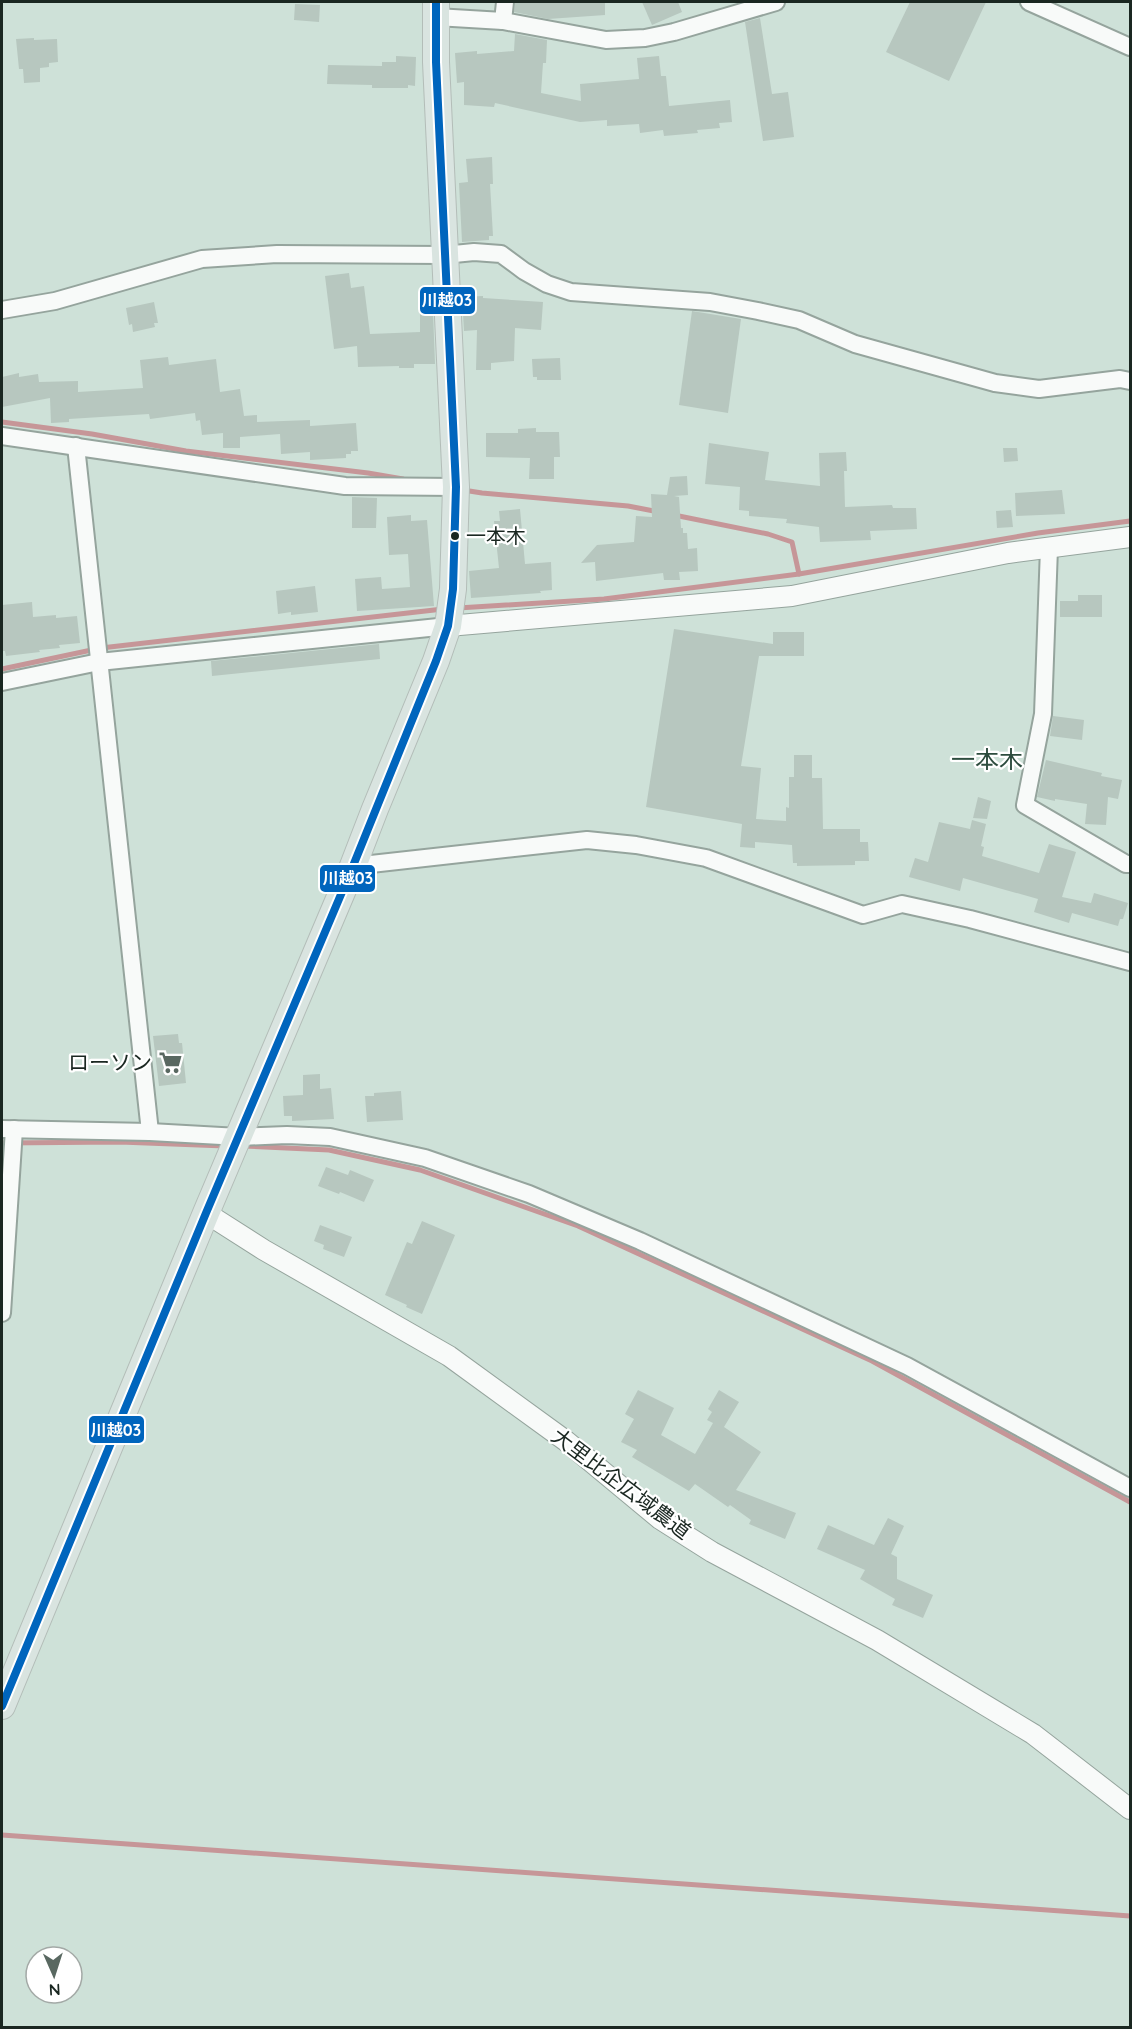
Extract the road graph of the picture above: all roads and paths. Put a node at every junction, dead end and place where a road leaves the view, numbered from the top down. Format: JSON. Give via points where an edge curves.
{"nodes":[{"id":1,"x":505,"y":2,"type":"edge"},
{"id":2,"x":776,"y":2,"type":"edge"},
{"id":3,"x":1029,"y":2,"type":"edge"},
{"id":4,"x":436,"y":9,"type":"edge"},
{"id":5,"x":503,"y":21,"type":"junction"},
{"id":6,"x":1131,"y":47,"type":"edge"},
{"id":7,"x":444,"y":255,"type":"junction"},
{"id":8,"x":2,"y":310,"type":"edge"},
{"id":9,"x":1131,"y":381,"type":"edge"},
{"id":10,"x":2,"y":436,"type":"edge"},
{"id":11,"x":76,"y":446,"type":"junction"},
{"id":12,"x":456,"y":487,"type":"junction"},
{"id":13,"x":1131,"y":537,"type":"edge"},
{"id":14,"x":1049,"y":548,"type":"junction"},
{"id":15,"x":448,"y":626,"type":"junction"},
{"id":16,"x":99,"y":662,"type":"junction"},
{"id":17,"x":2,"y":682,"type":"edge"},
{"id":18,"x":1131,"y":864,"type":"edge"},
{"id":19,"x":353,"y":866,"type":"junction"},
{"id":20,"x":1131,"y":962,"type":"edge"},
{"id":21,"x":8,"y":1129,"type":"edge"},
{"id":22,"x":150,"y":1132,"type":"junction"},
{"id":23,"x":238,"y":1137,"type":"junction"},
{"id":24,"x":206,"y":1213,"type":"junction"},
{"id":25,"x":2,"y":1314,"type":"edge"},
{"id":26,"x":1131,"y":1488,"type":"edge"},
{"id":27,"x":2,"y":1706,"type":"edge"},
{"id":28,"x":1131,"y":1809,"type":"edge"}],
"edges":[{"from":1,"to":5,"type":"street"},
{"from":2,"to":5,"type":"street","via":[[645,38],[606,40]]},
{"from":3,"to":6,"type":"street"},
{"from":4,"to":5,"type":"street"},
{"from":4,"to":7,"type":"main road"},
{"from":7,"to":8,"type":"street","via":[[277,254],[202,259],[55,301]]},
{"from":7,"to":9,"type":"street","via":[[501,254],[547,284],[571,292],[710,302],[799,320],[855,344],[995,383],[1039,389]]},
{"from":7,"to":12,"type":"main road"},
{"from":10,"to":11,"type":"street"},
{"from":11,"to":12,"type":"street","via":[[345,486]]},
{"from":11,"to":16,"type":"street"},
{"from":12,"to":15,"type":"main road"},
{"from":13,"to":14,"type":"street"},
{"from":14,"to":15,"type":"street","via":[[792,596]]},
{"from":14,"to":18,"type":"street","via":[[1043,714],[1025,805]]},
{"from":15,"to":16,"type":"street"},
{"from":15,"to":19,"type":"main road"},
{"from":16,"to":17,"type":"street"},
{"from":16,"to":22,"type":"street"},
{"from":19,"to":20,"type":"street","via":[[588,840],[636,845],[706,858],[863,915],[902,904]]},
{"from":19,"to":23,"type":"main road"},
{"from":21,"to":22,"type":"street"},
{"from":21,"to":25,"type":"street"},
{"from":22,"to":23,"type":"street"},
{"from":23,"to":24,"type":"main road"},
{"from":23,"to":26,"type":"street","via":[[330,1137],[425,1158],[529,1194],[640,1241],[906,1366]]},
{"from":24,"to":27,"type":"main road"},
{"from":24,"to":28,"type":"street","name":"大里比企広域農道","via":[[449,1356],[566,1441],[660,1519],[712,1552],[877,1640],[1033,1734]]}]}
